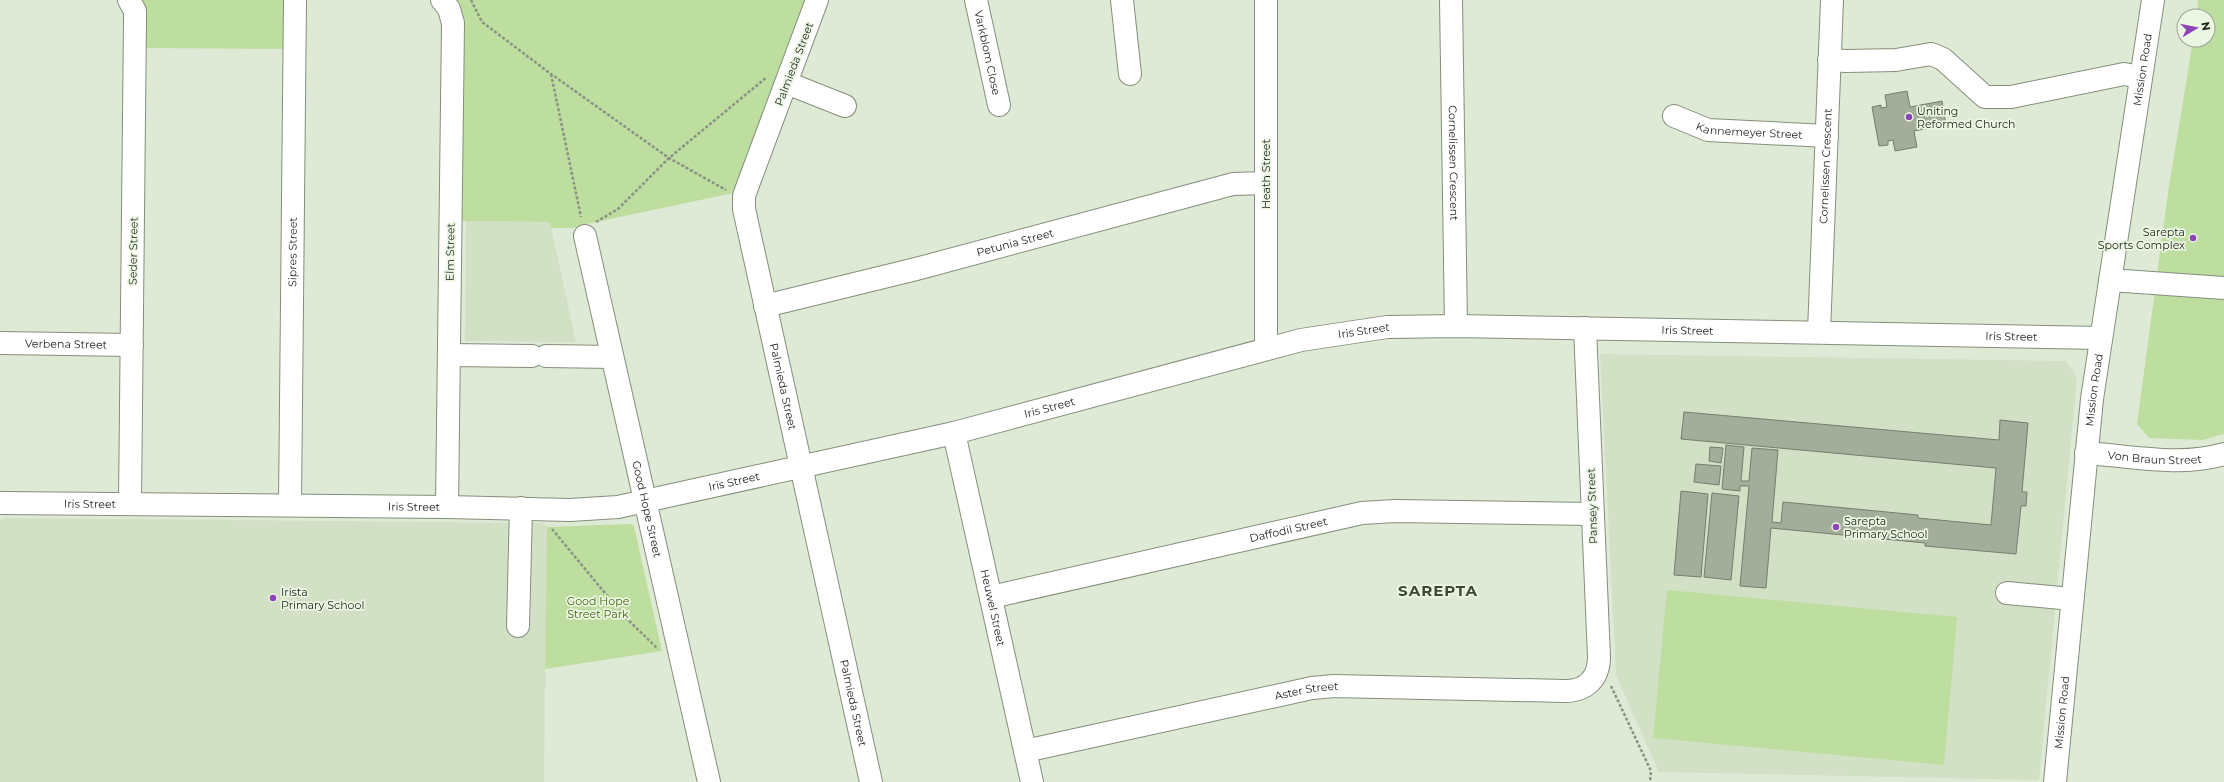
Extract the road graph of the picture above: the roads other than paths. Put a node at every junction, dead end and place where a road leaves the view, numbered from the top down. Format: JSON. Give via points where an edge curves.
{"nodes":[{"id":1,"x":129,"y":0,"type":"edge"},
{"id":2,"x":295,"y":0,"type":"edge"},
{"id":3,"x":442,"y":0,"type":"edge"},
{"id":4,"x":817,"y":0,"type":"edge"},
{"id":5,"x":976,"y":0,"type":"edge"},
{"id":6,"x":1122,"y":0,"type":"edge"},
{"id":7,"x":1266,"y":0,"type":"edge"},
{"id":8,"x":1451,"y":0,"type":"edge"},
{"id":9,"x":1832,"y":0,"type":"edge"},
{"id":10,"x":2153,"y":0,"type":"edge"},
{"id":11,"x":1830,"y":60,"type":"junction"},
{"id":12,"x":1130,"y":74,"type":"dead end"},
{"id":13,"x":2141,"y":77,"type":"junction"},
{"id":14,"x":778,"y":80,"type":"junction"},
{"id":15,"x":999,"y":105,"type":"dead end"},
{"id":16,"x":845,"y":106,"type":"dead end"},
{"id":17,"x":1674,"y":116,"type":"dead end"},
{"id":18,"x":1827,"y":136,"type":"junction"},
{"id":19,"x":1266,"y":183,"type":"junction"},
{"id":20,"x":585,"y":236,"type":"road end"},
{"id":21,"x":2110,"y":280,"type":"junction"},
{"id":22,"x":2224,"y":288,"type":"edge"},
{"id":23,"x":765,"y":306,"type":"junction"},
{"id":24,"x":1456,"y":326,"type":"junction"},
{"id":25,"x":1585,"y":328,"type":"junction"},
{"id":26,"x":1820,"y":332,"type":"junction"},
{"id":27,"x":2101,"y":338,"type":"junction"},
{"id":28,"x":0,"y":343,"type":"edge"},
{"id":29,"x":132,"y":345,"type":"junction"},
{"id":30,"x":1266,"y":348,"type":"junction"},
{"id":31,"x":449,"y":355,"type":"junction"},
{"id":32,"x":612,"y":357,"type":"junction"},
{"id":33,"x":954,"y":433,"type":"junction"},
{"id":34,"x":2086,"y":453,"type":"junction"},
{"id":35,"x":2224,"y":454,"type":"edge"},
{"id":36,"x":801,"y":467,"type":"junction"},
{"id":37,"x":646,"y":502,"type":"junction"},
{"id":38,"x":0,"y":503,"type":"edge"},
{"id":39,"x":130,"y":504,"type":"junction"},
{"id":40,"x":290,"y":505,"type":"junction"},
{"id":41,"x":447,"y":507,"type":"junction"},
{"id":42,"x":521,"y":508,"type":"junction"},
{"id":43,"x":1592,"y":514,"type":"junction"},
{"id":44,"x":2007,"y":593,"type":"dead end"},
{"id":45,"x":991,"y":597,"type":"junction"},
{"id":46,"x":2072,"y":599,"type":"junction"},
{"id":47,"x":518,"y":626,"type":"dead end"},
{"id":48,"x":1595,"y":675,"type":"joint"},
{"id":49,"x":1025,"y":751,"type":"junction"},
{"id":50,"x":710,"y":782,"type":"edge"},
{"id":51,"x":871,"y":782,"type":"edge"},
{"id":52,"x":1032,"y":782,"type":"edge"},
{"id":53,"x":2055,"y":782,"type":"edge"}],
"edges":[{"from":1,"to":29,"type":"street","name":"Seder Street","via":[[135,11]]},
{"from":2,"to":40,"type":"street","name":"Sipres Street"},
{"from":3,"to":31,"type":"street","name":"Elm Street","via":[[450,9],[452,23]]},
{"from":4,"to":14,"type":"street","name":"Palmieda Street"},
{"from":5,"to":15,"type":"street","name":"Varkblom Close"},
{"from":6,"to":12,"type":"street"},
{"from":7,"to":19,"type":"street","name":"Heath Street"},
{"from":8,"to":24,"type":"street","name":"Cornelissen Crescent"},
{"from":9,"to":11,"type":"street","name":"Cornelissen Crescent"},
{"from":10,"to":13,"type":"street","name":"Mission Road"},
{"from":11,"to":13,"type":"street","via":[[1896,60],[1930,54],[1943,59],[1985,97],[2010,97],[2124,74]]},
{"from":11,"to":18,"type":"street","name":"Cornelissen Crescent"},
{"from":13,"to":21,"type":"street","name":"Mission Road"},
{"from":14,"to":16,"type":"street"},
{"from":14,"to":23,"type":"street","name":"Palmieda Street","via":[[744,196],[745,220]]},
{"from":17,"to":18,"type":"street","name":"Kannemeyer Street","via":[[1708,130]]},
{"from":18,"to":26,"type":"street","name":"Cornelissen Crescent"},
{"from":19,"to":23,"type":"street","name":"Petunia Street","via":[[1233,184],[916,269]]},
{"from":19,"to":30,"type":"street","name":"Heath Street"},
{"from":20,"to":32,"type":"street","name":"Good Hope Street"},
{"from":21,"to":22,"type":"street"},
{"from":21,"to":27,"type":"street","name":"Mission Road"},
{"from":23,"to":36,"type":"street","name":"Palmieda Street"},
{"from":24,"to":25,"type":"street","name":"Iris Street"},
{"from":24,"to":30,"type":"street","name":"Iris Street","via":[[1362,330]]},
{"from":25,"to":26,"type":"street","name":"Iris Street"},
{"from":25,"to":43,"type":"street","name":"Pansey Street"},
{"from":26,"to":27,"type":"street","name":"Iris Street"},
{"from":27,"to":34,"type":"street","name":"Mission Road"},
{"from":28,"to":29,"type":"street","name":"Verbena Street"},
{"from":29,"to":39,"type":"street","name":"Seder Street"},
{"from":30,"to":33,"type":"street","name":"Iris Street"},
{"from":31,"to":32,"type":"street"},
{"from":31,"to":41,"type":"street","name":"Elm Street"},
{"from":32,"to":37,"type":"street","name":"Good Hope Street"},
{"from":33,"to":36,"type":"street","name":"Iris Street"},
{"from":33,"to":45,"type":"street","name":"Heuwel Street"},
{"from":34,"to":35,"type":"street","name":"Von Braun Street","via":[[2181,460]]},
{"from":34,"to":46,"type":"street","name":"Mission Road"},
{"from":36,"to":37,"type":"street","name":"Iris Street"},
{"from":36,"to":51,"type":"street","name":"Palmieda Street"},
{"from":37,"to":42,"type":"street","name":"Iris Street","via":[[618,507],[570,510]]},
{"from":37,"to":50,"type":"street","name":"Good Hope Street"},
{"from":38,"to":39,"type":"street","name":"Iris Street"},
{"from":39,"to":40,"type":"street","name":"Iris Street"},
{"from":40,"to":41,"type":"street","name":"Iris Street"},
{"from":41,"to":42,"type":"street","name":"Iris Street"},
{"from":42,"to":47,"type":"street"},
{"from":43,"to":45,"type":"street","name":"Daffodil Street","via":[[1395,511],[1362,513]]},
{"from":43,"to":48,"type":"street","name":"Pansey Street","via":[[1599,657]]},
{"from":44,"to":46,"type":"street"},
{"from":45,"to":49,"type":"street","name":"Heuwel Street"},
{"from":46,"to":53,"type":"street","name":"Mission Road"},
{"from":48,"to":49,"type":"street","name":"Aster Street","via":[[1579,689],[1572,691],[1334,686],[1312,688]]},
{"from":49,"to":52,"type":"street","name":"Heuwel Street"}]}
